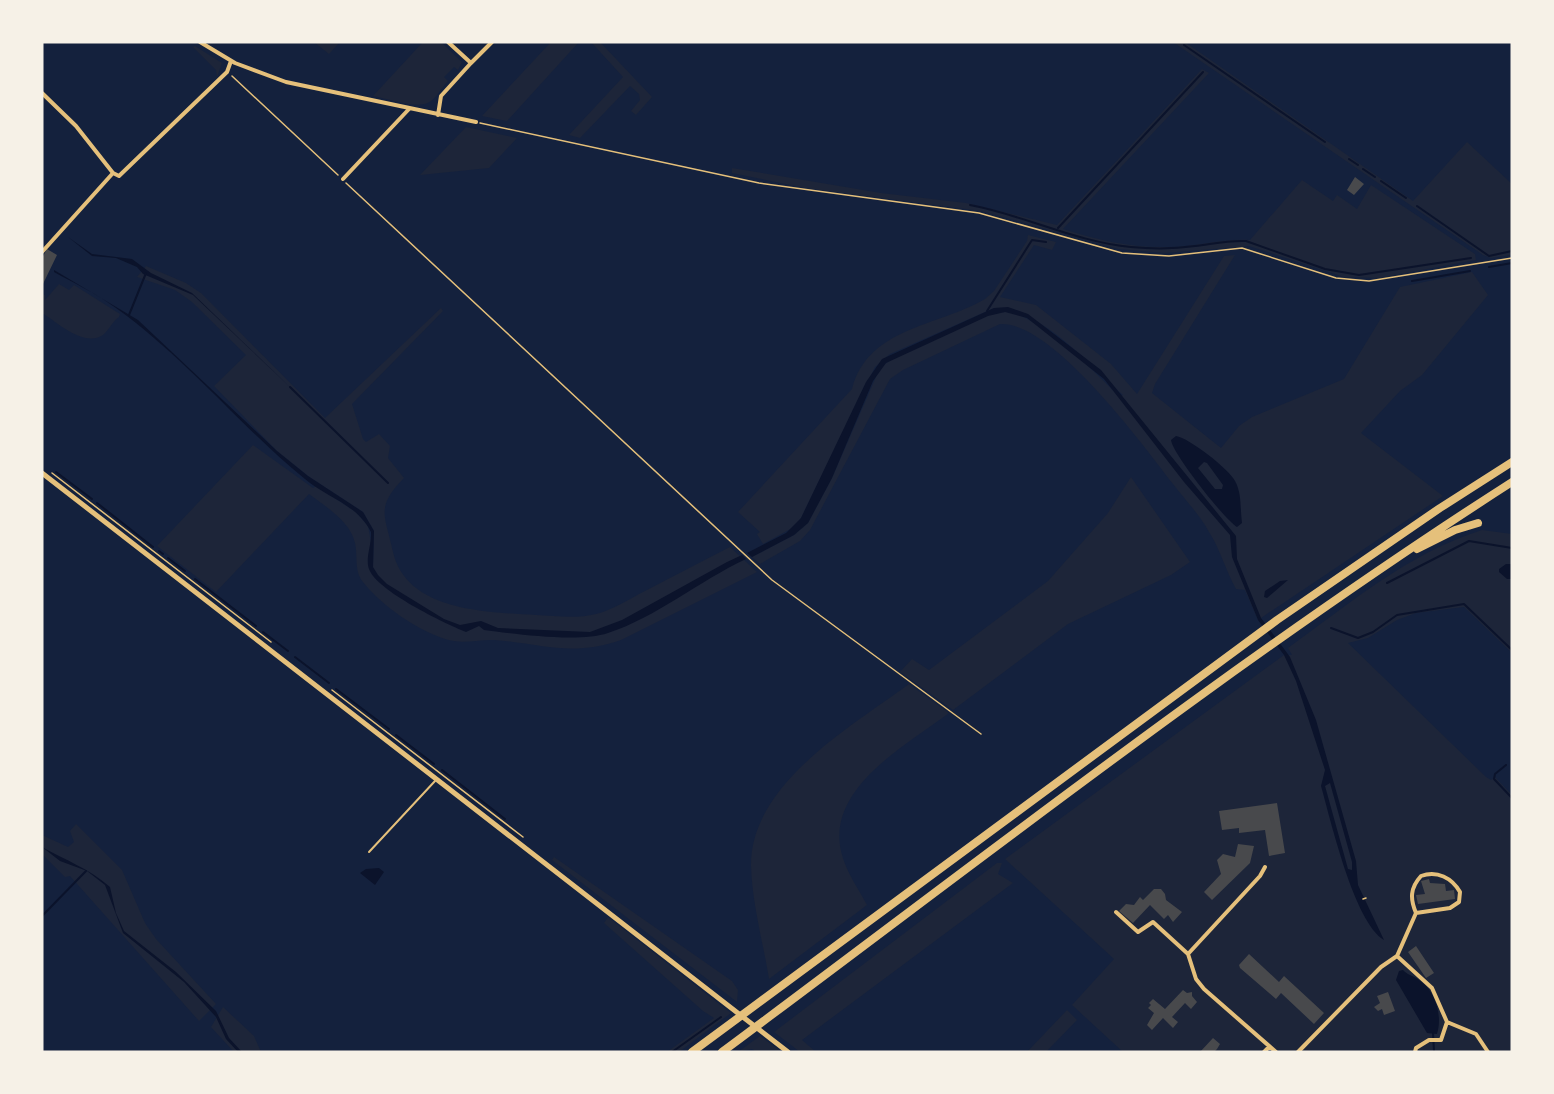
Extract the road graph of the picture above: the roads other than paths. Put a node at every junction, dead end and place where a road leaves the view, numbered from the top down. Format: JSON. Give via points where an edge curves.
{"nodes":[{"id":1,"x":200,"y":42,"type":"edge"},
{"id":2,"x":448,"y":42,"type":"edge"},
{"id":3,"x":492,"y":42,"type":"edge"},
{"id":4,"x":231,"y":61,"type":"junction"},
{"id":5,"x":471,"y":63,"type":"junction"},
{"id":6,"x":42,"y":93,"type":"edge"},
{"id":7,"x":409,"y":108,"type":"junction"},
{"id":8,"x":438,"y":114,"type":"junction"},
{"id":9,"x":476,"y":122,"type":"road end"},
{"id":10,"x":113,"y":173,"type":"junction"},
{"id":11,"x":343,"y":180,"type":"road end"},
{"id":12,"x":42,"y":252,"type":"edge"},
{"id":13,"x":1512,"y":462,"type":"edge"},
{"id":14,"x":42,"y":473,"type":"edge"},
{"id":15,"x":1512,"y":482,"type":"edge"},
{"id":16,"x":1478,"y":523,"type":"dead end"},
{"id":17,"x":1386,"y":564,"type":"junction"},
{"id":18,"x":437,"y":779,"type":"junction"},
{"id":19,"x":369,"y":852,"type":"dead end"},
{"id":20,"x":1265,"y":867,"type":"dead end"},
{"id":21,"x":1116,"y":912,"type":"dead end"},
{"id":22,"x":1416,"y":913,"type":"junction"},
{"id":23,"x":1188,"y":954,"type":"junction"},
{"id":24,"x":1397,"y":956,"type":"junction"},
{"id":25,"x":1447,"y":1022,"type":"junction"},
{"id":26,"x":1269,"y":1047,"type":"junction"},
{"id":27,"x":692,"y":1052,"type":"edge"},
{"id":28,"x":723,"y":1052,"type":"edge"},
{"id":29,"x":789,"y":1052,"type":"edge"},
{"id":30,"x":1264,"y":1052,"type":"edge"},
{"id":31,"x":1276,"y":1052,"type":"edge"},
{"id":32,"x":1298,"y":1052,"type":"edge"},
{"id":33,"x":1415,"y":1052,"type":"edge"},
{"id":34,"x":1488,"y":1052,"type":"edge"}],
"edges":[{"from":1,"to":4,"type":"street"},
{"from":2,"to":5,"type":"street"},
{"from":3,"to":5,"type":"street"},
{"from":4,"to":7,"type":"street","via":[[286,82]]},
{"from":4,"to":10,"type":"street","via":[[227,72],[119,176]]},
{"from":5,"to":8,"type":"street","via":[[441,96]]},
{"from":6,"to":10,"type":"street","via":[[76,126]]},
{"from":7,"to":8,"type":"street"},
{"from":7,"to":11,"type":"street"},
{"from":8,"to":9,"type":"street"},
{"from":10,"to":12,"type":"street"},
{"from":13,"to":27,"type":"highway","via":[[1277,620]]},
{"from":14,"to":18,"type":"street"},
{"from":15,"to":17,"type":"highway"},
{"from":16,"to":17,"type":"highway"},
{"from":17,"to":28,"type":"highway","via":[[1261,651]]},
{"from":18,"to":19,"type":"lane"},
{"from":18,"to":29,"type":"street"},
{"from":20,"to":23,"type":"street"},
{"from":21,"to":23,"type":"street","via":[[1138,932],[1153,922]]},
{"from":22,"to":22,"type":"street","via":[[1450,908],[1459,902],[1460,892],[1440,874],[1421,876],[1412,891]]},
{"from":22,"to":24,"type":"street"},
{"from":23,"to":26,"type":"street","via":[[1200,985]]},
{"from":24,"to":25,"type":"street","via":[[1432,988]]},
{"from":24,"to":32,"type":"street","via":[[1381,967]]},
{"from":25,"to":33,"type":"street","via":[[1442,1039],[1416,1048]]},
{"from":25,"to":34,"type":"street","via":[[1476,1034]]},
{"from":26,"to":30,"type":"street"},
{"from":26,"to":31,"type":"street"}]}
